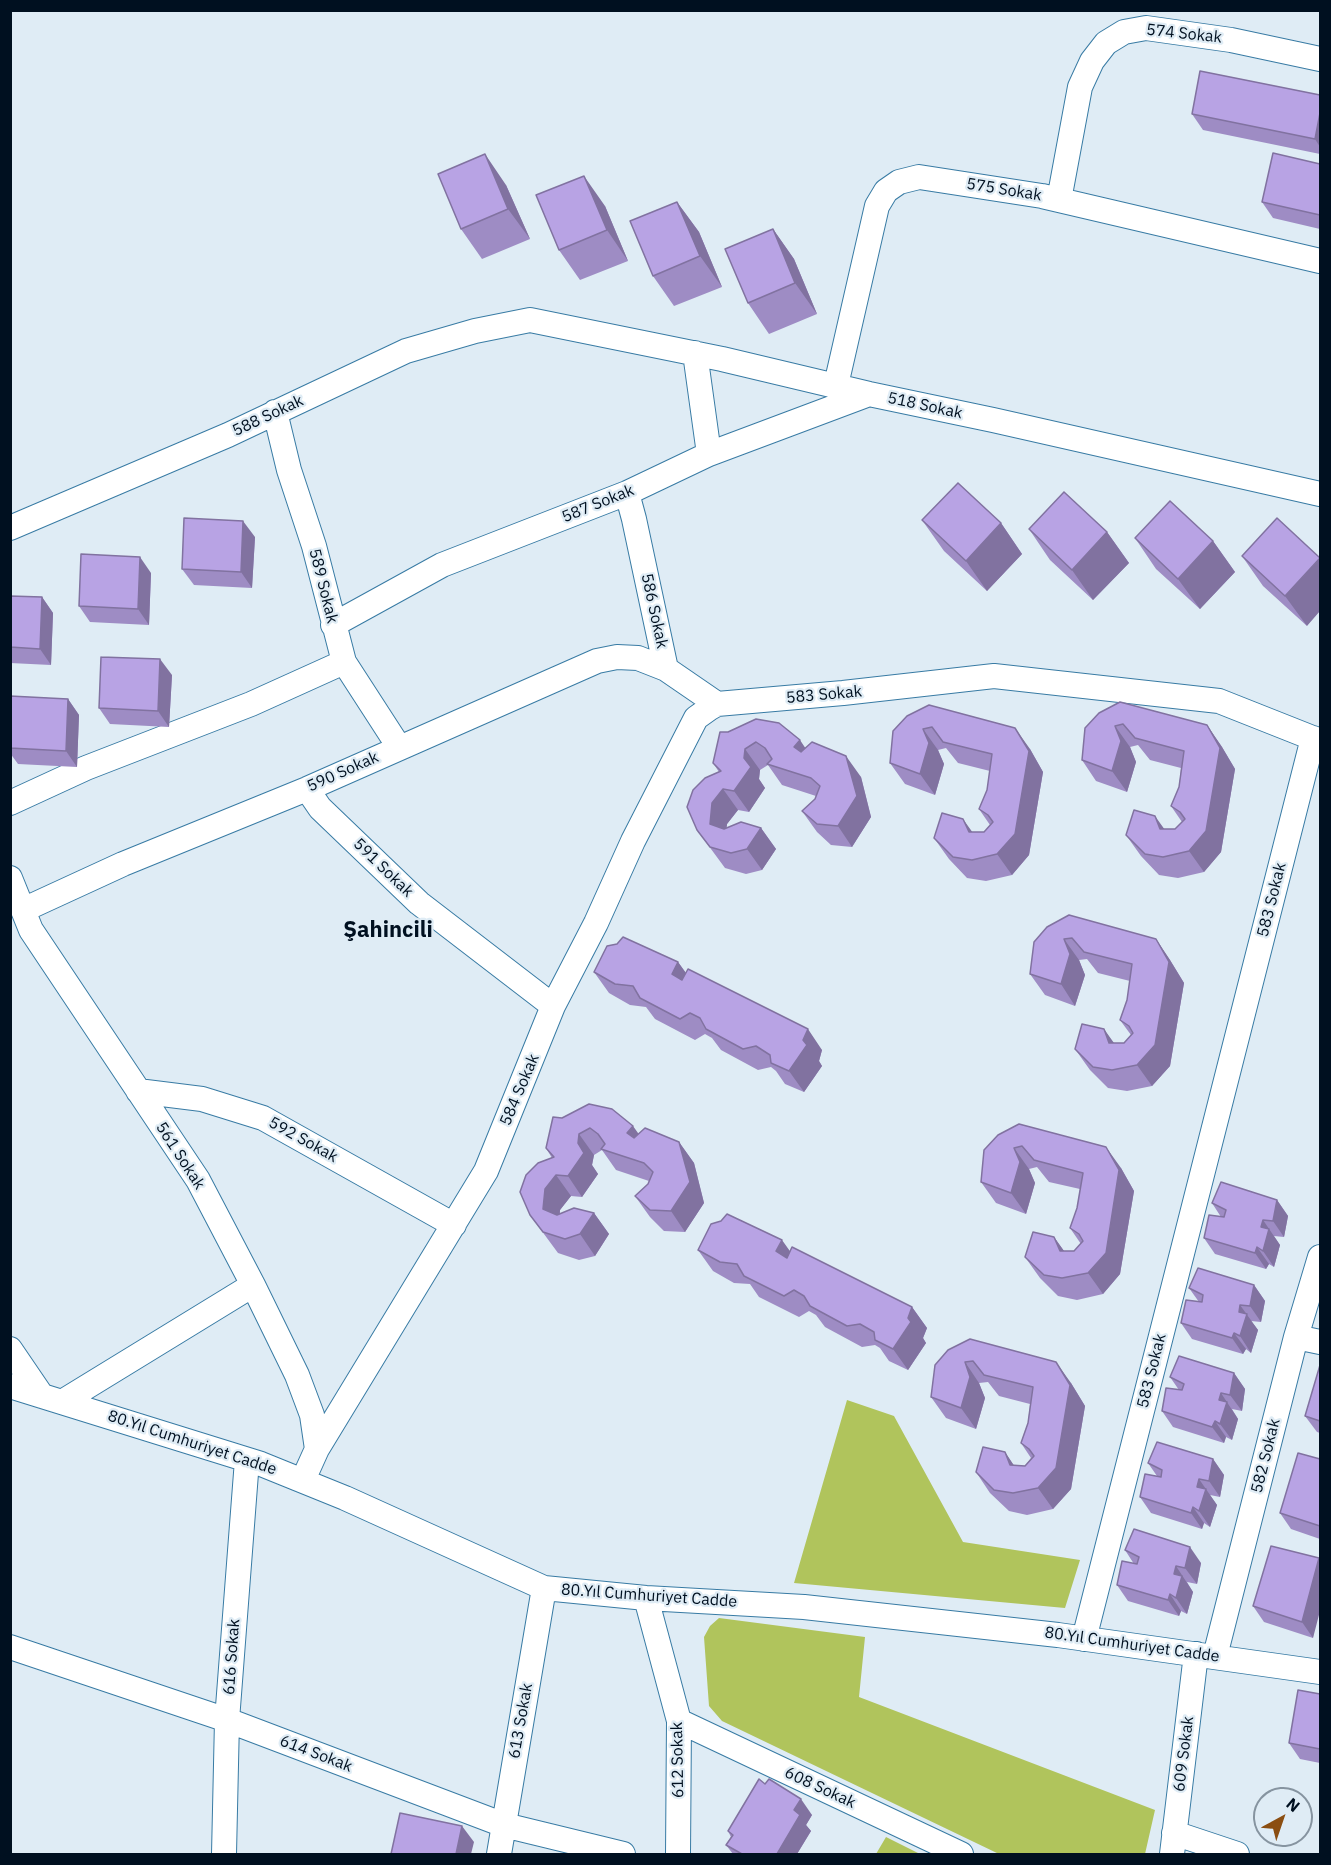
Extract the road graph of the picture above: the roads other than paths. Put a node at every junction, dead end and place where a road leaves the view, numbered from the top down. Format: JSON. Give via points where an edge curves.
{"nodes":[{"id":1,"x":1320,"y":58,"type":"edge"},
{"id":2,"x":1059,"y":200,"type":"junction"},
{"id":3,"x":1320,"y":261,"type":"edge"},
{"id":4,"x":530,"y":320,"type":"joint"},
{"id":5,"x":695,"y":353,"type":"junction"},
{"id":6,"x":836,"y":386,"type":"junction"},
{"id":7,"x":869,"y":394,"type":"junction"},
{"id":8,"x":275,"y":412,"type":"junction"},
{"id":9,"x":709,"y":454,"type":"junction"},
{"id":10,"x":627,"y":493,"type":"junction"},
{"id":11,"x":1320,"y":494,"type":"edge"},
{"id":12,"x":10,"y":528,"type":"edge"},
{"id":13,"x":333,"y":625,"type":"junction"},
{"id":14,"x":344,"y":662,"type":"junction"},
{"id":15,"x":666,"y":669,"type":"junction"},
{"id":16,"x":723,"y":704,"type":"junction"},
{"id":17,"x":1317,"y":740,"type":"edge"},
{"id":18,"x":399,"y":747,"type":"junction"},
{"id":19,"x":307,"y":789,"type":"junction"},
{"id":20,"x":10,"y":803,"type":"edge"},
{"id":21,"x":10,"y":878,"type":"edge"},
{"id":22,"x":23,"y":910,"type":"junction"},
{"id":23,"x":553,"y":1006,"type":"junction"},
{"id":24,"x":138,"y":1091,"type":"junction"},
{"id":25,"x":454,"y":1225,"type":"junction"},
{"id":26,"x":1320,"y":1257,"type":"edge"},
{"id":27,"x":254,"y":1285,"type":"junction"},
{"id":28,"x":1296,"y":1337,"type":"junction"},
{"id":29,"x":1320,"y":1342,"type":"edge"},
{"id":30,"x":10,"y":1348,"type":"edge"},
{"id":31,"x":10,"y":1386,"type":"edge"},
{"id":32,"x":52,"y":1399,"type":"junction"},
{"id":33,"x":317,"y":1449,"type":"junction"},
{"id":34,"x":247,"y":1460,"type":"junction"},
{"id":35,"x":303,"y":1480,"type":"junction"},
{"id":36,"x":544,"y":1588,"type":"junction"},
{"id":37,"x":646,"y":1598,"type":"junction"},
{"id":38,"x":1084,"y":1639,"type":"junction"},
{"id":39,"x":10,"y":1647,"type":"edge"},
{"id":40,"x":1206,"y":1655,"type":"junction"},
{"id":41,"x":1320,"y":1672,"type":"edge"},
{"id":42,"x":227,"y":1720,"type":"junction"},
{"id":43,"x":679,"y":1721,"type":"junction"},
{"id":44,"x":504,"y":1825,"type":"junction"},
{"id":45,"x":1173,"y":1844,"type":"edge"},
{"id":46,"x":224,"y":1854,"type":"edge"},
{"id":47,"x":499,"y":1854,"type":"edge"},
{"id":48,"x":623,"y":1854,"type":"edge"},
{"id":49,"x":678,"y":1854,"type":"edge"},
{"id":50,"x":961,"y":1854,"type":"edge"},
{"id":51,"x":1237,"y":1854,"type":"edge"}],
"edges":[{"from":1,"to":2,"type":"street","name":"574 Sokak","via":[[1146,28],[1124,32],[1106,43],[1080,87]]},
{"from":2,"to":3,"type":"street","name":"575 Sokak"},
{"from":2,"to":6,"type":"street","name":"575 Sokak","via":[[919,177],[899,182],[886,191],[877,206]]},
{"from":4,"to":5,"type":"street","name":"518 Sokak"},
{"from":4,"to":8,"type":"street","name":"588 Sokak","via":[[406,351]]},
{"from":5,"to":6,"type":"street","name":"518 Sokak"},
{"from":5,"to":9,"type":"street"},
{"from":6,"to":7,"type":"street","name":"518 Sokak"},
{"from":7,"to":9,"type":"street","name":"587 Sokak"},
{"from":7,"to":11,"type":"street","name":"518 Sokak"},
{"from":8,"to":12,"type":"street","name":"588 Sokak"},
{"from":8,"to":13,"type":"street","name":"589 Sokak"},
{"from":9,"to":10,"type":"street","name":"587 Sokak"},
{"from":10,"to":13,"type":"street","name":"587 Sokak","via":[[442,565]]},
{"from":10,"to":15,"type":"street","name":"586 Sokak"},
{"from":13,"to":14,"type":"street","name":"589 Sokak"},
{"from":14,"to":18,"type":"street","name":"589 Sokak"},
{"from":14,"to":20,"type":"street"},
{"from":15,"to":16,"type":"street","name":"586 Sokak"},
{"from":15,"to":18,"type":"street","name":"590 Sokak","via":[[638,658],[597,661]]},
{"from":16,"to":17,"type":"street","name":"583 Sokak","via":[[994,676],[1219,701]]},
{"from":16,"to":23,"type":"street","name":"584 Sokak","via":[[696,718]]},
{"from":17,"to":38,"type":"street","name":"583 Sokak"},
{"from":18,"to":19,"type":"street","name":"590 Sokak"},
{"from":19,"to":22,"type":"street","name":"590 Sokak","via":[[123,864]]},
{"from":19,"to":23,"type":"street","name":"591 Sokak","via":[[320,808],[419,903]]},
{"from":21,"to":22,"type":"street","name":"561 Sokak"},
{"from":22,"to":24,"type":"street","name":"561 Sokak","via":[[31,930]]},
{"from":23,"to":25,"type":"street","name":"584 Sokak","via":[[486,1171]]},
{"from":24,"to":25,"type":"street","name":"592 Sokak","via":[[202,1099],[263,1118]]},
{"from":24,"to":27,"type":"street","name":"561 Sokak","via":[[198,1180]]},
{"from":25,"to":33,"type":"street","name":"584 Sokak"},
{"from":26,"to":28,"type":"street","name":"582 Sokak"},
{"from":27,"to":32,"type":"street"},
{"from":27,"to":33,"type":"street","name":"561 Sokak","via":[[297,1374],[312,1415]]},
{"from":28,"to":29,"type":"street"},
{"from":28,"to":40,"type":"street","name":"582 Sokak"},
{"from":30,"to":32,"type":"street"},
{"from":31,"to":32,"type":"street","name":"80.Yıl Cumhuriyet Cadde"},
{"from":32,"to":34,"type":"street","name":"80.Yıl Cumhuriyet Cadde"},
{"from":33,"to":35,"type":"street","name":"584 Sokak"},
{"from":34,"to":35,"type":"street","name":"80.Yıl Cumhuriyet Cadde"},
{"from":34,"to":42,"type":"street","name":"616 Sokak"},
{"from":35,"to":36,"type":"street","name":"80.Yıl Cumhuriyet Cadde"},
{"from":36,"to":37,"type":"street","name":"80.Yıl Cumhuriyet Cadde"},
{"from":36,"to":44,"type":"street","name":"613 Sokak"},
{"from":37,"to":38,"type":"street","name":"80.Yıl Cumhuriyet Cadde","via":[[804,1607]]},
{"from":37,"to":43,"type":"street","name":"612 Sokak"},
{"from":38,"to":40,"type":"street","name":"80.Yıl Cumhuriyet Cadde"},
{"from":39,"to":42,"type":"street","name":"614 Sokak"},
{"from":40,"to":41,"type":"street","name":"80.Yıl Cumhuriyet Cadde"},
{"from":40,"to":45,"type":"street","name":"609 Sokak"},
{"from":42,"to":44,"type":"street","name":"614 Sokak"},
{"from":42,"to":46,"type":"street","name":"616 Sokak"},
{"from":43,"to":49,"type":"street","name":"612 Sokak"},
{"from":43,"to":50,"type":"street","name":"608 Sokak"},
{"from":44,"to":47,"type":"street","name":"613 Sokak"},
{"from":44,"to":48,"type":"street","name":"614 Sokak"},
{"from":45,"to":51,"type":"street"}]}
